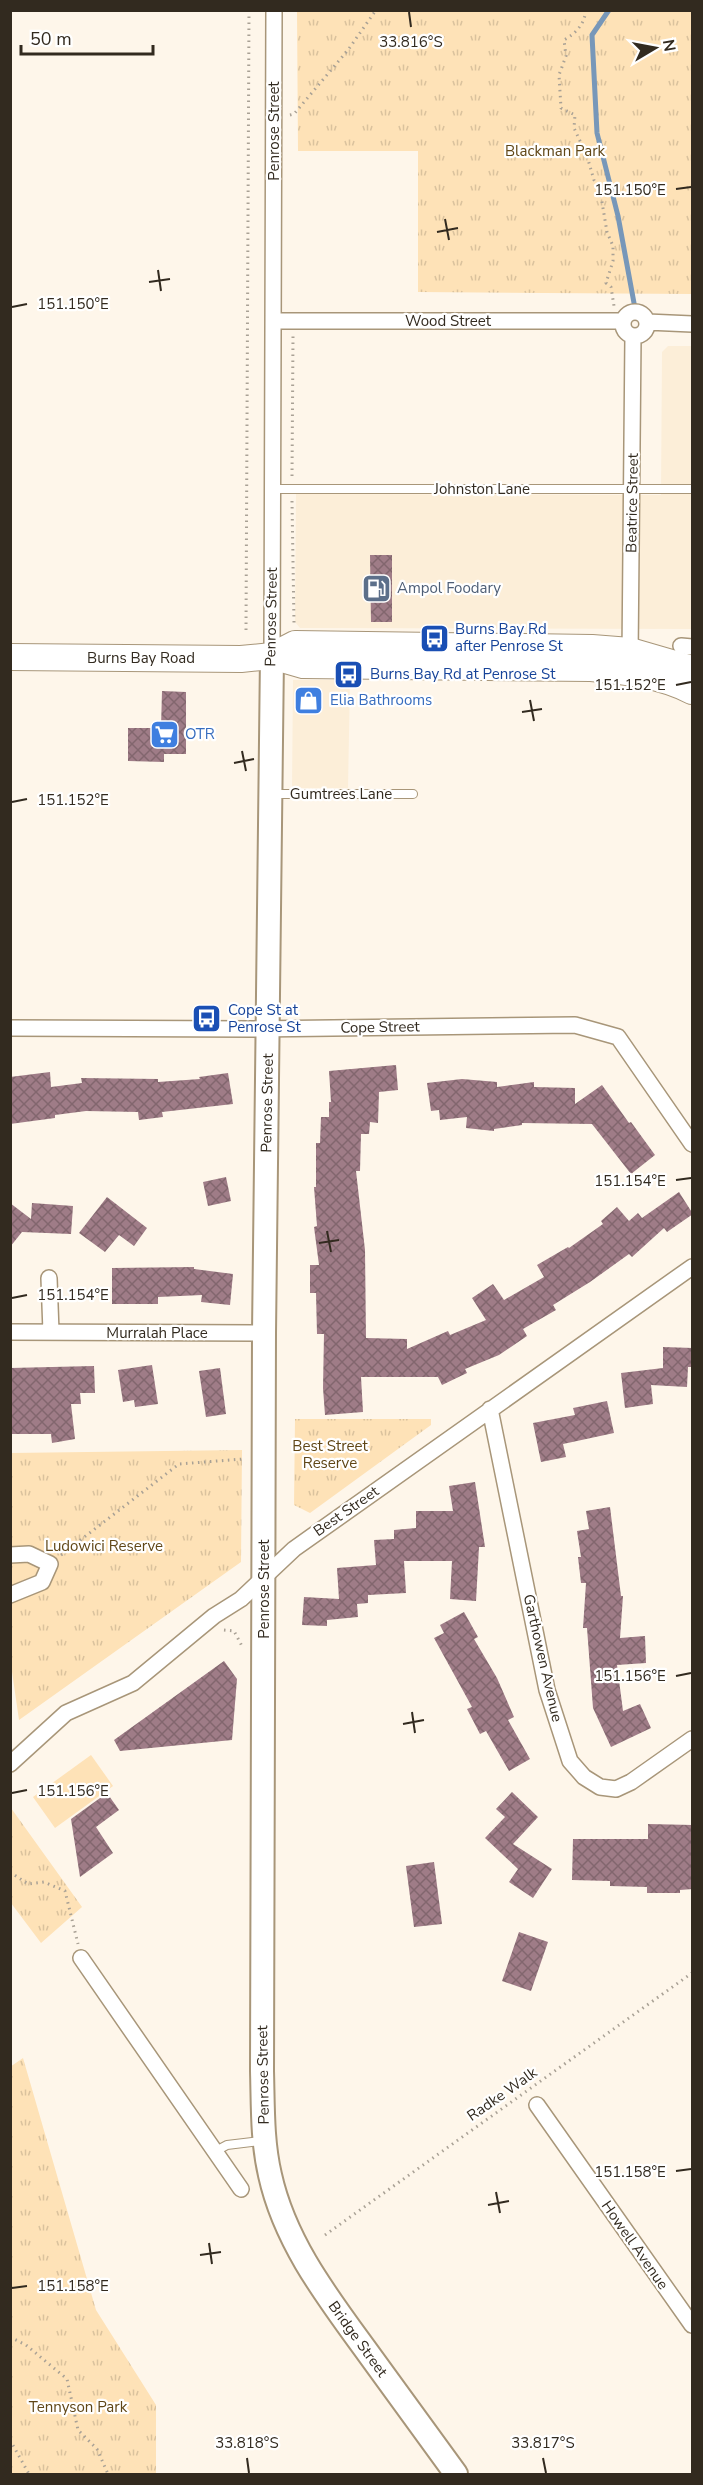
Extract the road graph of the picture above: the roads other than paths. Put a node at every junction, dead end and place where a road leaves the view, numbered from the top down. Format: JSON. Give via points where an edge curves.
{"nodes":[{"id":1,"x":274,"y":10,"type":"edge"},
{"id":2,"x":273,"y":321,"type":"junction"},
{"id":3,"x":619,"y":321,"type":"junction"},
{"id":4,"x":647,"y":322,"type":"junction"},
{"id":5,"x":693,"y":324,"type":"edge"},
{"id":6,"x":633,"y":336,"type":"junction"},
{"id":7,"x":272,"y":489,"type":"junction"},
{"id":8,"x":632,"y":489,"type":"junction"},
{"id":9,"x":693,"y":489,"type":"edge"},
{"id":10,"x":272,"y":656,"type":"junction"},
{"id":11,"x":10,"y":657,"type":"edge"},
{"id":12,"x":630,"y":661,"type":"junction"},
{"id":13,"x":693,"y":669,"type":"edge"},
{"id":14,"x":693,"y":691,"type":"edge"},
{"id":15,"x":270,"y":794,"type":"junction"},
{"id":16,"x":413,"y":794,"type":"dead end"},
{"id":17,"x":10,"y":1028,"type":"edge"},
{"id":18,"x":268,"y":1029,"type":"junction"},
{"id":19,"x":693,"y":1144,"type":"edge"},
{"id":20,"x":693,"y":1267,"type":"edge"},
{"id":21,"x":49,"y":1278,"type":"dead end"},
{"id":22,"x":10,"y":1332,"type":"edge"},
{"id":23,"x":51,"y":1332,"type":"junction"},
{"id":24,"x":264,"y":1333,"type":"junction"},
{"id":25,"x":490,"y":1409,"type":"junction"},
{"id":26,"x":10,"y":1555,"type":"edge"},
{"id":27,"x":264,"y":1575,"type":"junction"},
{"id":28,"x":10,"y":1595,"type":"edge"},
{"id":29,"x":693,"y":1739,"type":"edge"},
{"id":30,"x":10,"y":1764,"type":"edge"},
{"id":31,"x":81,"y":1958,"type":"road end"},
{"id":32,"x":537,"y":2105,"type":"dead end"},
{"id":33,"x":264,"y":2140,"type":"junction"},
{"id":34,"x":214,"y":2152,"type":"junction"},
{"id":35,"x":241,"y":2189,"type":"dead end"},
{"id":36,"x":275,"y":2194,"type":"joint"},
{"id":37,"x":693,"y":2325,"type":"edge"},
{"id":38,"x":456,"y":2475,"type":"edge"}],
"edges":[{"from":1,"to":2,"type":"street","name":"Penrose Street"},
{"from":2,"to":3,"type":"street","name":"Wood Street"},
{"from":2,"to":7,"type":"street","name":"Penrose Street"},
{"from":3,"to":4,"type":"street","via":[[637,312]]},
{"from":3,"to":6,"type":"street"},
{"from":4,"to":5,"type":"street"},
{"from":4,"to":6,"type":"street","via":[[645,331]]},
{"from":6,"to":8,"type":"street","name":"Beatrice Street"},
{"from":7,"to":8,"type":"lane","name":"Johnston Lane"},
{"from":7,"to":10,"type":"street","name":"Penrose Street"},
{"from":8,"to":9,"type":"lane","name":"Johnston Lane"},
{"from":8,"to":12,"type":"street","name":"Beatrice Street"},
{"from":10,"to":11,"type":"main road","name":"Burns Bay Road"},
{"from":10,"to":12,"type":"main road","name":"Burns Bay Road","via":[[295,644],[592,648]]},
{"from":10,"to":15,"type":"main road","name":"Penrose Street"},
{"from":12,"to":13,"type":"main road","name":"Burns Bay Road"},
{"from":12,"to":14,"type":"main road","name":"Burns Bay Road","via":[[658,678]]},
{"from":15,"to":16,"type":"lane","name":"Gumtrees Lane"},
{"from":15,"to":18,"type":"main road","name":"Penrose Street"},
{"from":17,"to":18,"type":"street","name":"Cope Street"},
{"from":18,"to":19,"type":"street","name":"Cope Street","via":[[575,1025],[618,1038]]},
{"from":18,"to":24,"type":"main road","name":"Penrose Street"},
{"from":20,"to":25,"type":"street","name":"Best Street"},
{"from":21,"to":23,"type":"street"},
{"from":22,"to":23,"type":"street","name":"Murralah Place"},
{"from":23,"to":24,"type":"street","name":"Murralah Place"},
{"from":24,"to":27,"type":"main road","name":"Penrose Street"},
{"from":25,"to":27,"type":"street","name":"Best Street","via":[[294,1549]]},
{"from":25,"to":29,"type":"street","name":"Garthowen Avenue","via":[[547,1690],[570,1761],[600,1787],[616,1788]]},
{"from":26,"to":28,"type":"street","via":[[29,1554],[50,1564],[42,1582]]},
{"from":27,"to":30,"type":"street","name":"Best Street","via":[[241,1599],[214,1616],[133,1683],[66,1713]]},
{"from":27,"to":33,"type":"main road","name":"Penrose Street"},
{"from":31,"to":34,"type":"street"},
{"from":32,"to":37,"type":"street","name":"Howell Avenue"},
{"from":33,"to":34,"type":"lane","via":[[227,2145]]},
{"from":33,"to":36,"type":"main road","name":"Penrose Street"},
{"from":34,"to":35,"type":"street"},
{"from":36,"to":38,"type":"main road","name":"Bridge Street","via":[[294,2240],[323,2291]]}]}
